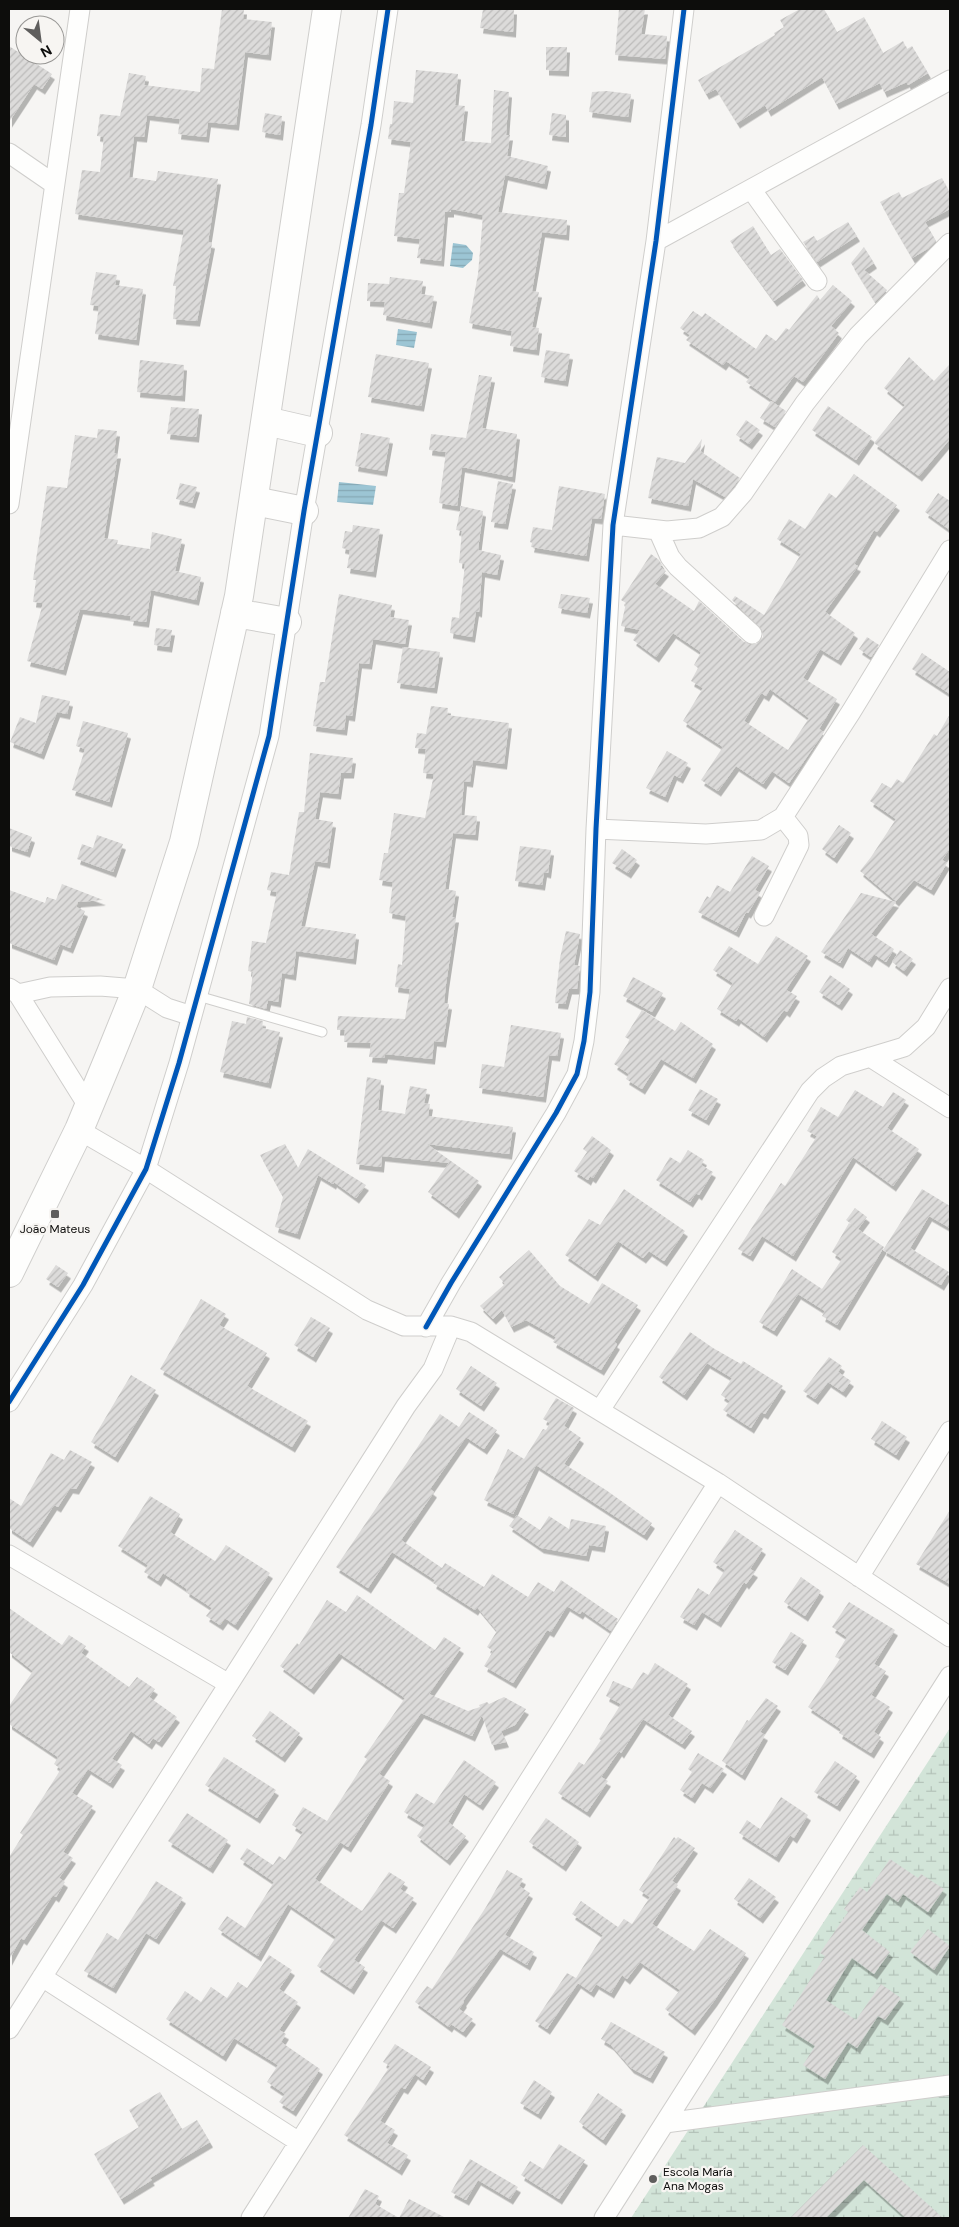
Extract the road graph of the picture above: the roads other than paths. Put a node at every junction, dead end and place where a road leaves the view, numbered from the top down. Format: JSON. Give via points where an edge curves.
{"nodes":[{"id":1,"x":80,"y":9,"type":"edge"},
{"id":2,"x":326,"y":9,"type":"edge"},
{"id":3,"x":388,"y":9,"type":"edge"},
{"id":4,"x":684,"y":9,"type":"edge"},
{"id":5,"x":950,"y":80,"type":"edge"},
{"id":6,"x":9,"y":153,"type":"edge"},
{"id":7,"x":54,"y":184,"type":"junction"},
{"id":8,"x":751,"y":189,"type":"junction"},
{"id":9,"x":656,"y":241,"type":"junction"},
{"id":10,"x":950,"y":243,"type":"edge"},
{"id":11,"x":818,"y":281,"type":"dead end"},
{"id":12,"x":266,"y":421,"type":"junction"},
{"id":13,"x":318,"y":433,"type":"junction"},
{"id":14,"x":254,"y":501,"type":"junction"},
{"id":15,"x":9,"y":504,"type":"edge"},
{"id":16,"x":304,"y":511,"type":"junction"},
{"id":17,"x":613,"y":525,"type":"junction"},
{"id":18,"x":658,"y":530,"type":"junction"},
{"id":19,"x":950,"y":550,"type":"edge"},
{"id":20,"x":235,"y":613,"type":"junction"},
{"id":21,"x":287,"y":622,"type":"junction"},
{"id":22,"x":752,"y":634,"type":"dead end"},
{"id":23,"x":783,"y":817,"type":"junction"},
{"id":24,"x":596,"y":829,"type":"junction"},
{"id":25,"x":764,"y":916,"type":"dead end"},
{"id":26,"x":136,"y":988,"type":"junction"},
{"id":27,"x":950,"y":988,"type":"edge"},
{"id":28,"x":13,"y":991,"type":"edge"},
{"id":29,"x":198,"y":996,"type":"junction"},
{"id":30,"x":192,"y":1016,"type":"junction"},
{"id":31,"x":322,"y":1032,"type":"dead end"},
{"id":32,"x":870,"y":1057,"type":"junction"},
{"id":33,"x":950,"y":1108,"type":"edge"},
{"id":34,"x":83,"y":1118,"type":"junction"},
{"id":35,"x":146,"y":1168,"type":"junction"},
{"id":36,"x":9,"y":1273,"type":"edge"},
{"id":37,"x":451,"y":1326,"type":"junction"},
{"id":38,"x":426,"y":1327,"type":"junction"},
{"id":39,"x":9,"y":1402,"type":"edge"},
{"id":40,"x":600,"y":1410,"type":"junction"},
{"id":41,"x":950,"y":1431,"type":"edge"},
{"id":42,"x":718,"y":1483,"type":"junction"},
{"id":43,"x":9,"y":1556,"type":"edge"},
{"id":44,"x":859,"y":1577,"type":"junction"},
{"id":45,"x":950,"y":1637,"type":"edge"},
{"id":46,"x":950,"y":1676,"type":"edge"},
{"id":47,"x":229,"y":1684,"type":"junction"},
{"id":48,"x":42,"y":1977,"type":"junction"},
{"id":49,"x":9,"y":2029,"type":"edge"},
{"id":50,"x":950,"y":2085,"type":"edge"},
{"id":51,"x":665,"y":2123,"type":"junction"},
{"id":52,"x":299,"y":2142,"type":"junction"},
{"id":53,"x":252,"y":2218,"type":"edge"},
{"id":54,"x":604,"y":2218,"type":"edge"}],
"edges":[{"from":1,"to":7,"type":"street"},
{"from":2,"to":12,"type":"main road"},
{"from":3,"to":13,"type":"street"},
{"from":4,"to":9,"type":"street"},
{"from":5,"to":8,"type":"street"},
{"from":6,"to":7,"type":"street"},
{"from":7,"to":15,"type":"street"},
{"from":8,"to":9,"type":"street"},
{"from":8,"to":11,"type":"street"},
{"from":9,"to":17,"type":"street"},
{"from":10,"to":18,"type":"street","via":[[858,336],[722,517],[699,528]]},
{"from":12,"to":13,"type":"main road"},
{"from":12,"to":14,"type":"main road"},
{"from":13,"to":16,"type":"street"},
{"from":14,"to":16,"type":"main road"},
{"from":14,"to":20,"type":"main road"},
{"from":16,"to":21,"type":"street"},
{"from":17,"to":18,"type":"street"},
{"from":17,"to":24,"type":"street"},
{"from":18,"to":22,"type":"street","via":[[678,567]]},
{"from":19,"to":23,"type":"street"},
{"from":20,"to":21,"type":"main road"},
{"from":20,"to":26,"type":"main road","via":[[184,842]]},
{"from":21,"to":29,"type":"street","via":[[269,736]]},
{"from":23,"to":24,"type":"street","via":[[761,830],[706,834]]},
{"from":23,"to":25,"type":"street","via":[[798,836],[799,845]]},
{"from":24,"to":38,"type":"street","via":[[590,992],[577,1074]]},
{"from":26,"to":28,"type":"street","via":[[50,987]]},
{"from":26,"to":30,"type":"street","via":[[167,1008]]},
{"from":26,"to":34,"type":"main road"},
{"from":27,"to":32,"type":"street","via":[[926,1027],[904,1047]]},
{"from":28,"to":34,"type":"street"},
{"from":29,"to":30,"type":"street"},
{"from":29,"to":31,"type":"lane"},
{"from":30,"to":35,"type":"street"},
{"from":32,"to":33,"type":"street"},
{"from":32,"to":40,"type":"street","via":[[841,1066],[810,1091]]},
{"from":34,"to":35,"type":"street"},
{"from":34,"to":36,"type":"main road"},
{"from":35,"to":38,"type":"street","via":[[367,1310],[404,1326]]},
{"from":35,"to":39,"type":"street","via":[[83,1285]]},
{"from":37,"to":38,"type":"street"},
{"from":37,"to":40,"type":"street","via":[[471,1332]]},
{"from":37,"to":47,"type":"street","via":[[433,1369],[406,1406]]},
{"from":40,"to":42,"type":"street"},
{"from":41,"to":44,"type":"street"},
{"from":42,"to":44,"type":"street"},
{"from":42,"to":52,"type":"street"},
{"from":43,"to":47,"type":"street"},
{"from":44,"to":45,"type":"street"},
{"from":46,"to":51,"type":"street"},
{"from":47,"to":48,"type":"street"},
{"from":48,"to":49,"type":"street"},
{"from":48,"to":52,"type":"street"},
{"from":50,"to":51,"type":"street"},
{"from":51,"to":54,"type":"street"},
{"from":52,"to":53,"type":"street"}]}
